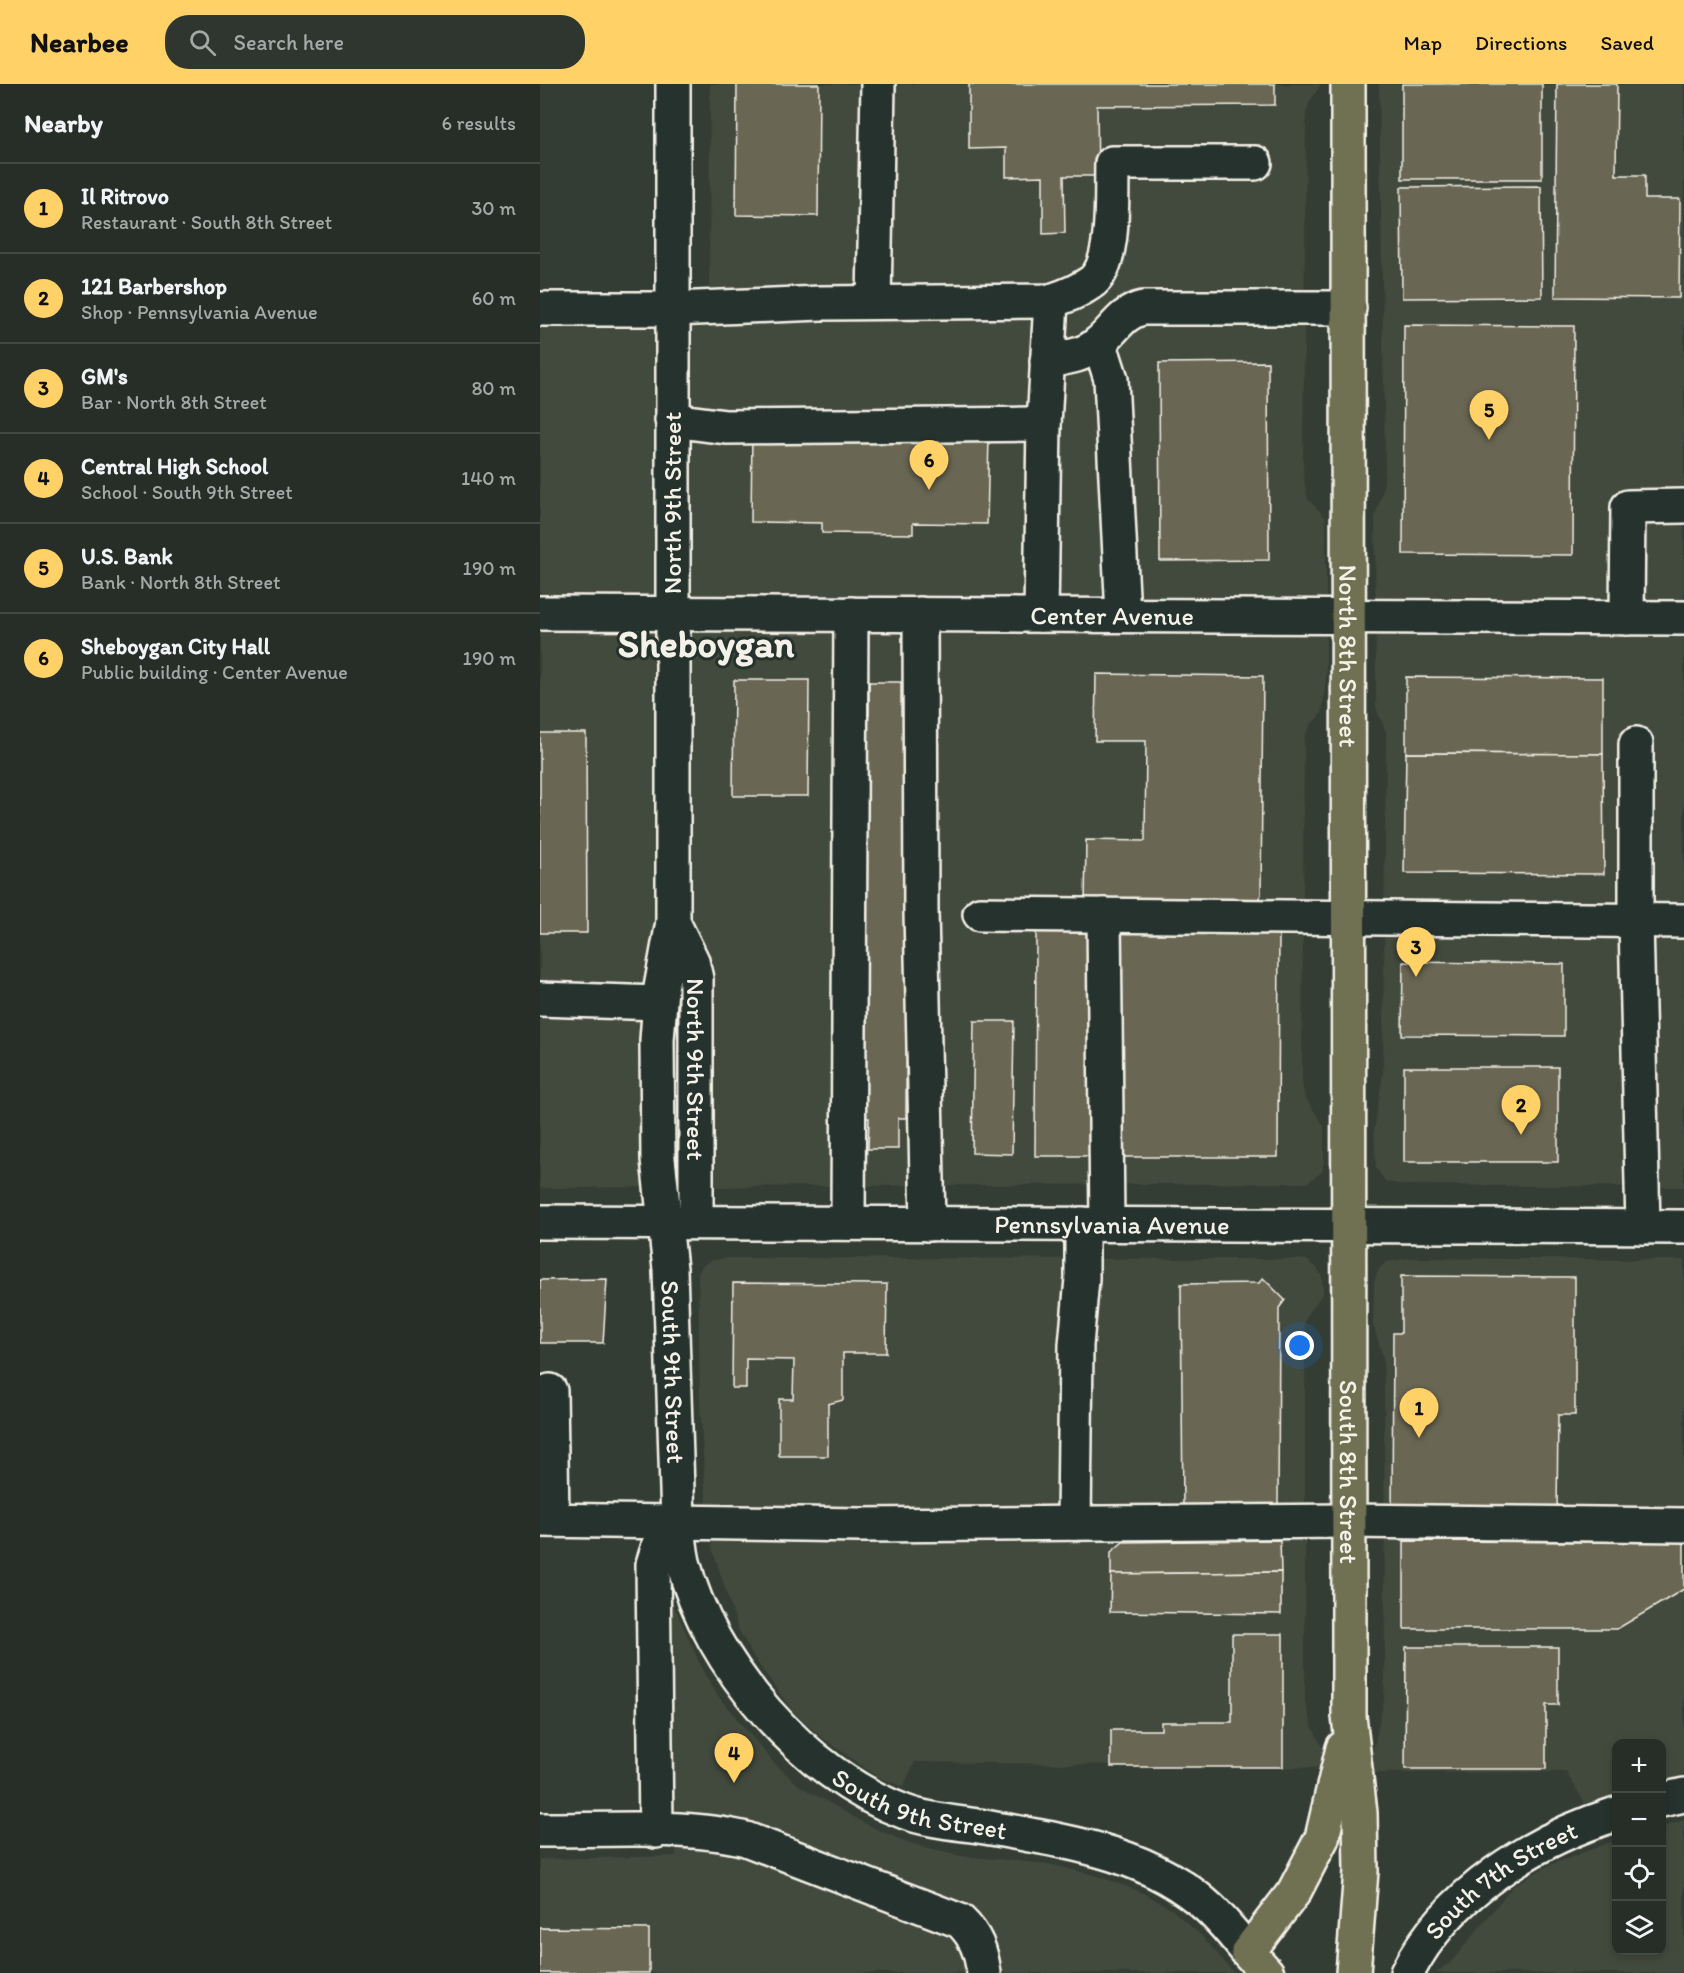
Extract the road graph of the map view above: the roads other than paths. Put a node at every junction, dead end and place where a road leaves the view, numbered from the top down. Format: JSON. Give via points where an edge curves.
{"nodes":[{"id":1,"x":673,"y":84,"type":"edge"},
{"id":2,"x":878,"y":84,"type":"edge"},
{"id":3,"x":1348,"y":84,"type":"edge"},
{"id":4,"x":1256,"y":163,"type":"dead end"},
{"id":5,"x":1051,"y":301,"type":"junction"},
{"id":6,"x":874,"y":302,"type":"junction"},
{"id":7,"x":1349,"y":308,"type":"junction"},
{"id":8,"x":540,"y":309,"type":"edge"},
{"id":9,"x":672,"y":309,"type":"junction"},
{"id":10,"x":1096,"y":346,"type":"junction"},
{"id":11,"x":1047,"y":361,"type":"junction"},
{"id":12,"x":672,"y":420,"type":"junction"},
{"id":13,"x":1044,"y":424,"type":"junction"},
{"id":14,"x":1684,"y":506,"type":"edge"},
{"id":15,"x":540,"y":614,"type":"edge"},
{"id":16,"x":671,"y":614,"type":"junction"},
{"id":17,"x":851,"y":614,"type":"junction"},
{"id":18,"x":920,"y":614,"type":"junction"},
{"id":19,"x":1041,"y":615,"type":"junction"},
{"id":20,"x":1124,"y":615,"type":"junction"},
{"id":21,"x":1348,"y":616,"type":"junction"},
{"id":22,"x":1627,"y":618,"type":"junction"},
{"id":23,"x":1684,"y":618,"type":"edge"},
{"id":24,"x":1636,"y":744,"type":"dead end"},
{"id":25,"x":980,"y":914,"type":"dead end"},
{"id":26,"x":1104,"y":915,"type":"junction"},
{"id":27,"x":1348,"y":919,"type":"junction"},
{"id":28,"x":1636,"y":920,"type":"junction"},
{"id":29,"x":1684,"y":921,"type":"edge"},
{"id":30,"x":673,"y":922,"type":"junction"},
{"id":31,"x":540,"y":999,"type":"edge"},
{"id":32,"x":659,"y":1003,"type":"junction"},
{"id":33,"x":540,"y":1222,"type":"edge"},
{"id":34,"x":680,"y":1222,"type":"junction"},
{"id":35,"x":848,"y":1223,"type":"junction"},
{"id":36,"x":928,"y":1224,"type":"junction"},
{"id":37,"x":1094,"y":1224,"type":"junction"},
{"id":38,"x":1348,"y":1226,"type":"junction"},
{"id":39,"x":1642,"y":1227,"type":"junction"},
{"id":40,"x":1684,"y":1227,"type":"edge"},
{"id":41,"x":550,"y":1391,"type":"dead end"},
{"id":42,"x":546,"y":1520,"type":"edge"},
{"id":43,"x":678,"y":1521,"type":"junction"},
{"id":44,"x":1348,"y":1521,"type":"junction"},
{"id":45,"x":1074,"y":1523,"type":"junction"},
{"id":46,"x":1684,"y":1525,"type":"edge"},
{"id":47,"x":1349,"y":1716,"type":"junction"},
{"id":48,"x":1684,"y":1795,"type":"edge"},
{"id":49,"x":1666,"y":1799,"type":"edge"},
{"id":50,"x":1612,"y":1815,"type":"edge"},
{"id":51,"x":540,"y":1830,"type":"edge"},
{"id":52,"x":656,"y":1831,"type":"junction"},
{"id":53,"x":1258,"y":1963,"type":"edge"},
{"id":54,"x":984,"y":1973,"type":"edge"},
{"id":55,"x":1353,"y":1973,"type":"edge"},
{"id":56,"x":1407,"y":1973,"type":"edge"}],
"edges":[{"from":1,"to":9,"type":"street","name":"North 9th Street"},
{"from":2,"to":6,"type":"street"},
{"from":3,"to":7,"type":"main road","name":"North 8th Street"},
{"from":4,"to":5,"type":"street","via":[[1112,163],[1106,263],[1095,280]]},
{"from":5,"to":6,"type":"street"},
{"from":5,"to":11,"type":"street"},
{"from":6,"to":9,"type":"street"},
{"from":7,"to":10,"type":"street","via":[[1143,308],[1124,315]]},
{"from":7,"to":21,"type":"main road","name":"North 8th Street"},
{"from":8,"to":9,"type":"street"},
{"from":9,"to":12,"type":"street","name":"North 9th Street"},
{"from":10,"to":11,"type":"street","via":[[1077,355]]},
{"from":10,"to":20,"type":"street","via":[[1111,379]]},
{"from":11,"to":13,"type":"street"},
{"from":12,"to":13,"type":"street","via":[[726,427]]},
{"from":12,"to":16,"type":"street","name":"North 9th Street"},
{"from":13,"to":19,"type":"street"},
{"from":14,"to":22,"type":"street","via":[[1628,507]]},
{"from":15,"to":16,"type":"street","name":"Center Avenue"},
{"from":16,"to":17,"type":"street","name":"Center Avenue"},
{"from":16,"to":30,"type":"street","name":"North 9th Street"},
{"from":17,"to":18,"type":"street","name":"Center Avenue"},
{"from":17,"to":35,"type":"street"},
{"from":18,"to":19,"type":"street","name":"Center Avenue"},
{"from":18,"to":36,"type":"street"},
{"from":19,"to":20,"type":"street","name":"Center Avenue"},
{"from":20,"to":21,"type":"street","name":"Center Avenue"},
{"from":21,"to":22,"type":"street","name":"Center Avenue"},
{"from":21,"to":27,"type":"main road","name":"North 8th Street"},
{"from":22,"to":23,"type":"street","name":"Center Avenue"},
{"from":24,"to":28,"type":"street"},
{"from":25,"to":26,"type":"street"},
{"from":26,"to":27,"type":"street"},
{"from":26,"to":37,"type":"street"},
{"from":27,"to":28,"type":"street"},
{"from":27,"to":38,"type":"main road","name":"North 8th Street"},
{"from":28,"to":29,"type":"street"},
{"from":28,"to":39,"type":"street"},
{"from":30,"to":32,"type":"street","name":"North 9th Street"},
{"from":30,"to":34,"type":"street","name":"North 9th Street","via":[[696,978]]},
{"from":31,"to":32,"type":"street"},
{"from":32,"to":34,"type":"street","name":"North 9th Street","via":[[658,1159]]},
{"from":33,"to":34,"type":"street","name":"Pennsylvania Avenue"},
{"from":34,"to":35,"type":"street","name":"Pennsylvania Avenue"},
{"from":34,"to":43,"type":"street","name":"South 9th Street","via":[[670,1269]]},
{"from":35,"to":36,"type":"street","name":"Pennsylvania Avenue"},
{"from":36,"to":37,"type":"street","name":"Pennsylvania Avenue"},
{"from":37,"to":38,"type":"street","name":"Pennsylvania Avenue"},
{"from":37,"to":45,"type":"street","via":[[1082,1279],[1076,1345]]},
{"from":38,"to":39,"type":"street","name":"Pennsylvania Avenue"},
{"from":38,"to":44,"type":"main road","name":"South 8th Street"},
{"from":39,"to":40,"type":"street","name":"Pennsylvania Avenue"},
{"from":41,"to":42,"type":"street"},
{"from":42,"to":43,"type":"street"},
{"from":43,"to":45,"type":"street","via":[[860,1525]]},
{"from":43,"to":52,"type":"street","via":[[660,1542],[653,1564]]},
{"from":43,"to":53,"type":"street","name":"South 9th Street","via":[[682,1561],[715,1637],[742,1683],[776,1724],[815,1760],[859,1790],[906,1813],[1090,1846],[1136,1863],[1208,1907]]},
{"from":44,"to":45,"type":"street"},
{"from":44,"to":46,"type":"street"},
{"from":44,"to":47,"type":"main road","name":"South 8th Street"},
{"from":47,"to":53,"type":"main road","name":"South 8th Street","via":[[1322,1838]]},
{"from":47,"to":55,"type":"main road","name":"South 8th Street","via":[[1360,1813],[1361,1871]]},
{"from":48,"to":49,"type":"street"},
{"from":50,"to":56,"type":"street","name":"South 7th Street","via":[[1586,1823],[1537,1847],[1489,1879],[1437,1924]]},
{"from":51,"to":52,"type":"street"},
{"from":52,"to":54,"type":"street","via":[[712,1832],[746,1839],[960,1921],[973,1932]]}]}
